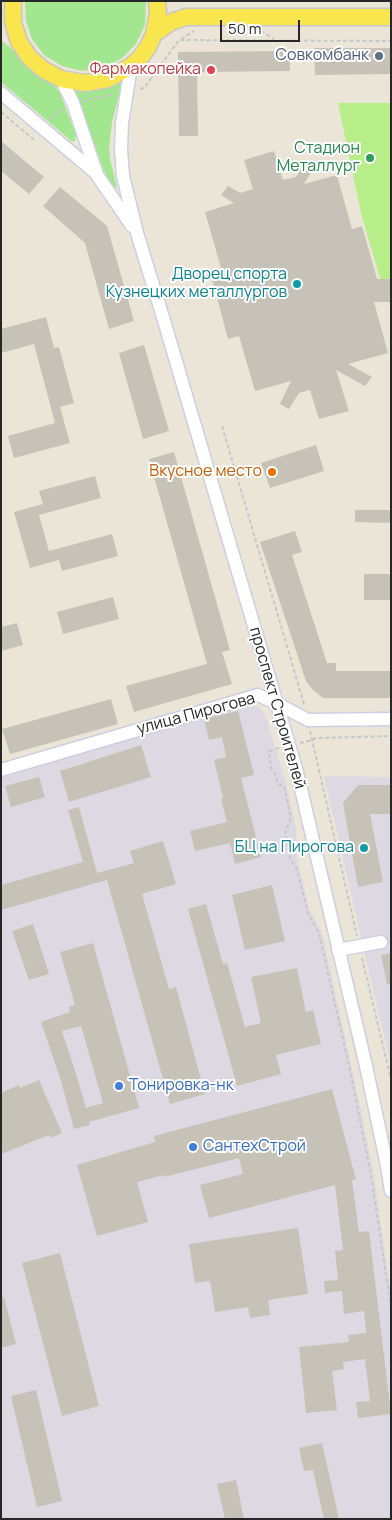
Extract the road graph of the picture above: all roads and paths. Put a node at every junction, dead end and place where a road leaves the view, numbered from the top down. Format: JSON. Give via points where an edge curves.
{"nodes":[{"id":1,"x":13,"y":1,"type":"edge"},
{"id":2,"x":157,"y":1,"type":"edge"},
{"id":3,"x":391,"y":17,"type":"edge"},
{"id":4,"x":196,"y":30,"type":"dead end"},
{"id":5,"x":259,"y":30,"type":"dead end"},
{"id":6,"x":154,"y":34,"type":"junction"},
{"id":7,"x":1,"y":35,"type":"edge"},
{"id":8,"x":179,"y":40,"type":"junction"},
{"id":9,"x":276,"y":40,"type":"junction"},
{"id":10,"x":20,"y":42,"type":"junction"},
{"id":11,"x":391,"y":42,"type":"edge"},
{"id":12,"x":131,"y":66,"type":"junction"},
{"id":13,"x":61,"y":79,"type":"junction"},
{"id":14,"x":127,"y":92,"type":"junction"},
{"id":15,"x":1,"y":94,"type":"edge"},
{"id":16,"x":73,"y":103,"type":"junction"},
{"id":17,"x":1,"y":112,"type":"edge"},
{"id":18,"x":42,"y":128,"type":"junction"},
{"id":19,"x":97,"y":174,"type":"junction"},
{"id":20,"x":137,"y":233,"type":"junction"},
{"id":21,"x":222,"y":426,"type":"dead end"},
{"id":22,"x":276,"y":703,"type":"junction"},
{"id":23,"x":391,"y":719,"type":"edge"},
{"id":24,"x":308,"y":720,"type":"junction"},
{"id":25,"x":391,"y":736,"type":"edge"},
{"id":26,"x":312,"y":740,"type":"junction"},
{"id":27,"x":289,"y":745,"type":"junction"},
{"id":28,"x":1,"y":770,"type":"edge"},
{"id":29,"x":382,"y":942,"type":"dead end"},
{"id":30,"x":360,"y":947,"type":"junction"},
{"id":31,"x":338,"y":950,"type":"junction"},
{"id":32,"x":391,"y":1079,"type":"edge"},
{"id":33,"x":389,"y":1166,"type":"edge"},
{"id":34,"x":391,"y":1191,"type":"edge"},
{"id":35,"x":391,"y":1308,"type":"edge"}],
"edges":[{"from":1,"to":10,"type":"main road","via":[[13,22]]},
{"from":2,"to":6,"type":"main road"},
{"from":3,"to":6,"type":"main road","via":[[186,17],[171,22]]},
{"from":4,"to":8,"type":"path"},
{"from":5,"to":9,"type":"path"},
{"from":6,"to":12,"type":"main road","via":[[148,47]]},
{"from":7,"to":10,"type":"main road"},
{"from":8,"to":9,"type":"path"},
{"from":8,"to":14,"type":"path","via":[[144,88]]},
{"from":9,"to":11,"type":"path"},
{"from":10,"to":13,"type":"main road","via":[[30,58]]},
{"from":12,"to":13,"type":"main road","via":[[108,79],[85,83]]},
{"from":12,"to":14,"type":"street"},
{"from":13,"to":16,"type":"street"},
{"from":14,"to":16,"type":"path"},
{"from":14,"to":20,"type":"street","via":[[120,150]]},
{"from":15,"to":18,"type":"street"},
{"from":16,"to":18,"type":"path","via":[[64,106]]},
{"from":16,"to":19,"type":"street"},
{"from":17,"to":18,"type":"path","via":[[33,139]]},
{"from":18,"to":19,"type":"street"},
{"from":19,"to":20,"type":"street"},
{"from":20,"to":22,"type":"street","name":"проспект Строителей"},
{"from":21,"to":24,"type":"path"},
{"from":22,"to":24,"type":"street","name":"улица Пирогова"},
{"from":22,"to":27,"type":"street","name":"проспект Строителей"},
{"from":22,"to":28,"type":"street","name":"улица Пирогова","via":[[258,695]]},
{"from":23,"to":24,"type":"street","name":"улица Пирогова"},
{"from":24,"to":26,"type":"path"},
{"from":25,"to":26,"type":"path"},
{"from":26,"to":27,"type":"path"},
{"from":26,"to":30,"type":"path"},
{"from":27,"to":31,"type":"street","name":"проспект Строителей"},
{"from":27,"to":35,"type":"path","via":[[269,751],[271,768],[278,784],[284,786],[290,818],[285,833],[290,858],[297,870],[308,913],[319,933],[344,1042],[371,1175]]},
{"from":29,"to":30,"type":"street"},
{"from":30,"to":31,"type":"street"},
{"from":30,"to":32,"type":"path"},
{"from":31,"to":33,"type":"street","name":"проспект Строителей"},
{"from":33,"to":34,"type":"street","name":"проспект Строителей"}]}
